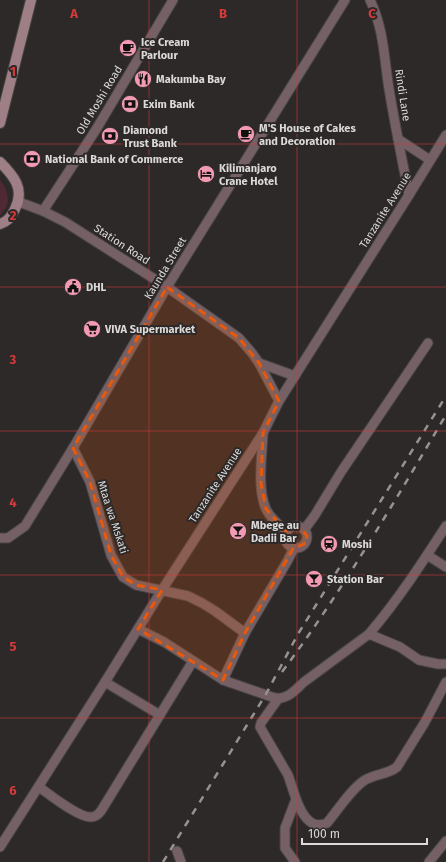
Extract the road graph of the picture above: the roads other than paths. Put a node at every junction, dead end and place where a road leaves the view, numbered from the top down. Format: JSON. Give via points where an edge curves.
{"nodes":[{"id":1,"x":31,"y":0,"type":"edge"},
{"id":2,"x":173,"y":0,"type":"edge"},
{"id":3,"x":345,"y":0,"type":"edge"},
{"id":4,"x":370,"y":0,"type":"edge"},
{"id":5,"x":0,"y":123,"type":"edge"},
{"id":6,"x":446,"y":135,"type":"edge"},
{"id":7,"x":398,"y":140,"type":"junction"},
{"id":8,"x":430,"y":160,"type":"junction"},
{"id":9,"x":0,"y":162,"type":"edge"},
{"id":10,"x":409,"y":195,"type":"junction"},
{"id":11,"x":19,"y":202,"type":"junction"},
{"id":12,"x":43,"y":211,"type":"junction"},
{"id":13,"x":2,"y":224,"type":"edge"},
{"id":14,"x":167,"y":288,"type":"junction"},
{"id":15,"x":428,"y":343,"type":"dead end"},
{"id":16,"x":259,"y":363,"type":"junction"},
{"id":17,"x":295,"y":376,"type":"junction"},
{"id":18,"x":279,"y":401,"type":"junction"},
{"id":19,"x":263,"y":433,"type":"junction"},
{"id":20,"x":73,"y":448,"type":"junction"},
{"id":21,"x":446,"y":526,"type":"edge"},
{"id":22,"x":304,"y":530,"type":"junction"},
{"id":23,"x":287,"y":532,"type":"junction"},
{"id":24,"x":0,"y":538,"type":"edge"},
{"id":25,"x":294,"y":548,"type":"junction"},
{"id":26,"x":427,"y":555,"type":"junction"},
{"id":27,"x":446,"y":567,"type":"edge"},
{"id":28,"x":162,"y":590,"type":"junction"},
{"id":29,"x":138,"y":629,"type":"junction"},
{"id":30,"x":245,"y":633,"type":"junction"},
{"id":31,"x":369,"y":634,"type":"junction"},
{"id":32,"x":193,"y":661,"type":"junction"},
{"id":33,"x":446,"y":664,"type":"edge"},
{"id":34,"x":223,"y":680,"type":"junction"},
{"id":35,"x":105,"y":682,"type":"junction"},
{"id":36,"x":446,"y":682,"type":"edge"},
{"id":37,"x":278,"y":699,"type":"junction"},
{"id":38,"x":160,"y":715,"type":"junction"},
{"id":39,"x":39,"y":786,"type":"junction"},
{"id":40,"x":296,"y":799,"type":"junction"},
{"id":41,"x":446,"y":841,"type":"edge"},
{"id":42,"x":0,"y":847,"type":"edge"},
{"id":43,"x":177,"y":851,"type":"dead end"},
{"id":44,"x":181,"y":862,"type":"edge"},
{"id":45,"x":295,"y":862,"type":"edge"},
{"id":46,"x":429,"y":862,"type":"edge"}],
"edges":[{"from":1,"to":5,"type":"main road"},
{"from":2,"to":12,"type":"street","name":"Old Moshi Road","via":[[97,128]]},
{"from":3,"to":14,"type":"street","name":"Kaunda Street"},
{"from":4,"to":7,"type":"street","name":"Rindi Lane","via":[[381,33]]},
{"from":6,"to":8,"type":"street","name":"Tanzanite Avenue"},
{"from":7,"to":8,"type":"street"},
{"from":7,"to":10,"type":"street","name":"Rindi Lane"},
{"from":8,"to":10,"type":"street","name":"Tanzanite Avenue"},
{"from":9,"to":11,"type":"main road","via":[[17,185]]},
{"from":10,"to":17,"type":"street","name":"Tanzanite Avenue"},
{"from":11,"to":12,"type":"street","name":"Station Road"},
{"from":11,"to":13,"type":"main road","via":[[13,214]]},
{"from":12,"to":14,"type":"street","name":"Station Road","via":[[65,222]]},
{"from":14,"to":16,"type":"street","name":"Station Road","via":[[239,338]]},
{"from":14,"to":20,"type":"street","name":"Kaunda Street"},
{"from":15,"to":22,"type":"street"},
{"from":16,"to":17,"type":"street"},
{"from":16,"to":18,"type":"street","name":"Station Road"},
{"from":17,"to":18,"type":"street","name":"Tanzanite Avenue"},
{"from":18,"to":19,"type":"street","name":"Tanzanite Avenue"},
{"from":19,"to":23,"type":"street","via":[[262,496],[272,518]]},
{"from":19,"to":28,"type":"street","name":"Tanzanite Avenue"},
{"from":20,"to":24,"type":"street","name":"Kaunda Street","via":[[25,526],[8,538]]},
{"from":20,"to":28,"type":"street","name":"Mtaa wa Mskati","via":[[90,482],[111,555],[123,577],[136,585]]},
{"from":21,"to":26,"type":"street"},
{"from":22,"to":23,"type":"street","via":[[295,527]]},
{"from":22,"to":25,"type":"street","via":[[307,536],[306,543]]},
{"from":23,"to":25,"type":"street","via":[[286,542]]},
{"from":25,"to":30,"type":"street"},
{"from":26,"to":27,"type":"street"},
{"from":26,"to":31,"type":"street"},
{"from":28,"to":29,"type":"street","name":"Tanzanite Avenue"},
{"from":28,"to":30,"type":"street","name":"Mtaa wa Mskati","via":[[188,596],[202,603]]},
{"from":29,"to":32,"type":"street"},
{"from":29,"to":35,"type":"street","name":"Tanzanite Avenue"},
{"from":30,"to":34,"type":"street"},
{"from":31,"to":33,"type":"street","via":[[400,647],[419,660]]},
{"from":31,"to":37,"type":"street","via":[[286,697]]},
{"from":32,"to":34,"type":"street"},
{"from":32,"to":38,"type":"street"},
{"from":34,"to":37,"type":"street"},
{"from":35,"to":38,"type":"street"},
{"from":35,"to":39,"type":"street","name":"Tanzanite Avenue"},
{"from":36,"to":40,"type":"street","via":[[397,767],[364,781],[325,824],[307,820]]},
{"from":37,"to":40,"type":"street","via":[[260,727],[288,775]]},
{"from":38,"to":39,"type":"street","via":[[97,816],[90,818],[81,814]]},
{"from":39,"to":42,"type":"street","name":"Tanzanite Avenue"},
{"from":40,"to":45,"type":"street","via":[[285,828],[285,848]]},
{"from":41,"to":46,"type":"street"},
{"from":43,"to":44,"type":"street"}]}
